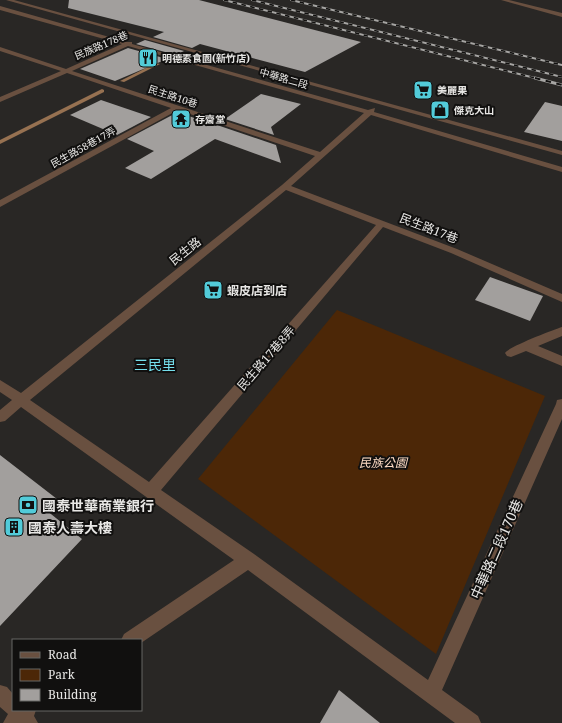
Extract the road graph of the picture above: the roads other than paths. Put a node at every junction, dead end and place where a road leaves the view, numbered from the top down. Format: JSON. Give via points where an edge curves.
{"nodes":[{"id":1,"x":8,"y":0,"type":"edge"},
{"id":2,"x":503,"y":0,"type":"edge"},
{"id":3,"x":0,"y":8,"type":"edge"},
{"id":4,"x":562,"y":15,"type":"edge"},
{"id":5,"x":144,"y":37,"type":"junction"},
{"id":6,"x":127,"y":45,"type":"junction"},
{"id":7,"x":0,"y":49,"type":"edge"},
{"id":8,"x":66,"y":71,"type":"junction"},
{"id":9,"x":0,"y":100,"type":"edge"},
{"id":10,"x":383,"y":102,"type":"junction"},
{"id":11,"x":177,"y":108,"type":"junction"},
{"id":12,"x":368,"y":112,"type":"junction"},
{"id":13,"x":562,"y":153,"type":"edge"},
{"id":14,"x":320,"y":155,"type":"junction"},
{"id":15,"x":562,"y":170,"type":"edge"},
{"id":16,"x":285,"y":187,"type":"junction"},
{"id":17,"x":0,"y":204,"type":"edge"},
{"id":18,"x":381,"y":224,"type":"junction"},
{"id":19,"x":562,"y":298,"type":"edge"},
{"id":20,"x":562,"y":332,"type":"edge"},
{"id":21,"x":526,"y":346,"type":"junction"},
{"id":22,"x":511,"y":353,"type":"dead end"},
{"id":23,"x":562,"y":361,"type":"edge"},
{"id":24,"x":0,"y":385,"type":"edge"},
{"id":25,"x":21,"y":400,"type":"junction"},
{"id":26,"x":562,"y":404,"type":"edge"},
{"id":27,"x":0,"y":417,"type":"edge"},
{"id":28,"x":151,"y":491,"type":"junction"},
{"id":29,"x":248,"y":560,"type":"junction"},
{"id":30,"x":131,"y":639,"type":"edge"},
{"id":31,"x":0,"y":694,"type":"edge"},
{"id":32,"x":431,"y":694,"type":"junction"},
{"id":33,"x":12,"y":707,"type":"edge"},
{"id":34,"x":471,"y":723,"type":"edge"}],
"edges":[{"from":1,"to":5,"type":"street","name":"中華路二段"},
{"from":2,"to":4,"type":"street"},
{"from":3,"to":6,"type":"street","name":"中華路二段"},
{"from":5,"to":6,"type":"street","name":"民族路178巷"},
{"from":5,"to":10,"type":"street","name":"中華路二段"},
{"from":6,"to":8,"type":"street","name":"民族路178巷"},
{"from":6,"to":12,"type":"street","name":"中華路二段"},
{"from":7,"to":8,"type":"street","name":"民族路178巷"},
{"from":8,"to":9,"type":"street","name":"民族路178巷"},
{"from":8,"to":11,"type":"street","name":"民主路10巷"},
{"from":10,"to":12,"type":"street","name":"民生路"},
{"from":10,"to":13,"type":"street","name":"中華路二段"},
{"from":11,"to":14,"type":"street","name":"民主路10巷"},
{"from":11,"to":17,"type":"street","name":"民生路58巷17弄"},
{"from":12,"to":14,"type":"street","name":"民生路"},
{"from":12,"to":15,"type":"street","name":"中華路二段"},
{"from":14,"to":16,"type":"street","name":"民生路"},
{"from":16,"to":18,"type":"street","name":"民生路17巷"},
{"from":16,"to":25,"type":"street","name":"民生路"},
{"from":18,"to":19,"type":"street","name":"民生路17巷","via":[[454,251]]},
{"from":18,"to":28,"type":"street","name":"民生路17巷8弄"},
{"from":20,"to":21,"type":"street"},
{"from":21,"to":22,"type":"street"},
{"from":21,"to":23,"type":"street"},
{"from":24,"to":25,"type":"street"},
{"from":25,"to":27,"type":"street","name":"民生路"},
{"from":25,"to":28,"type":"street"},
{"from":26,"to":32,"type":"street","name":"中華路二段170巷"},
{"from":28,"to":29,"type":"street"},
{"from":29,"to":30,"type":"street"},
{"from":29,"to":32,"type":"street"},
{"from":31,"to":33,"type":"street"},
{"from":32,"to":34,"type":"street"}]}
